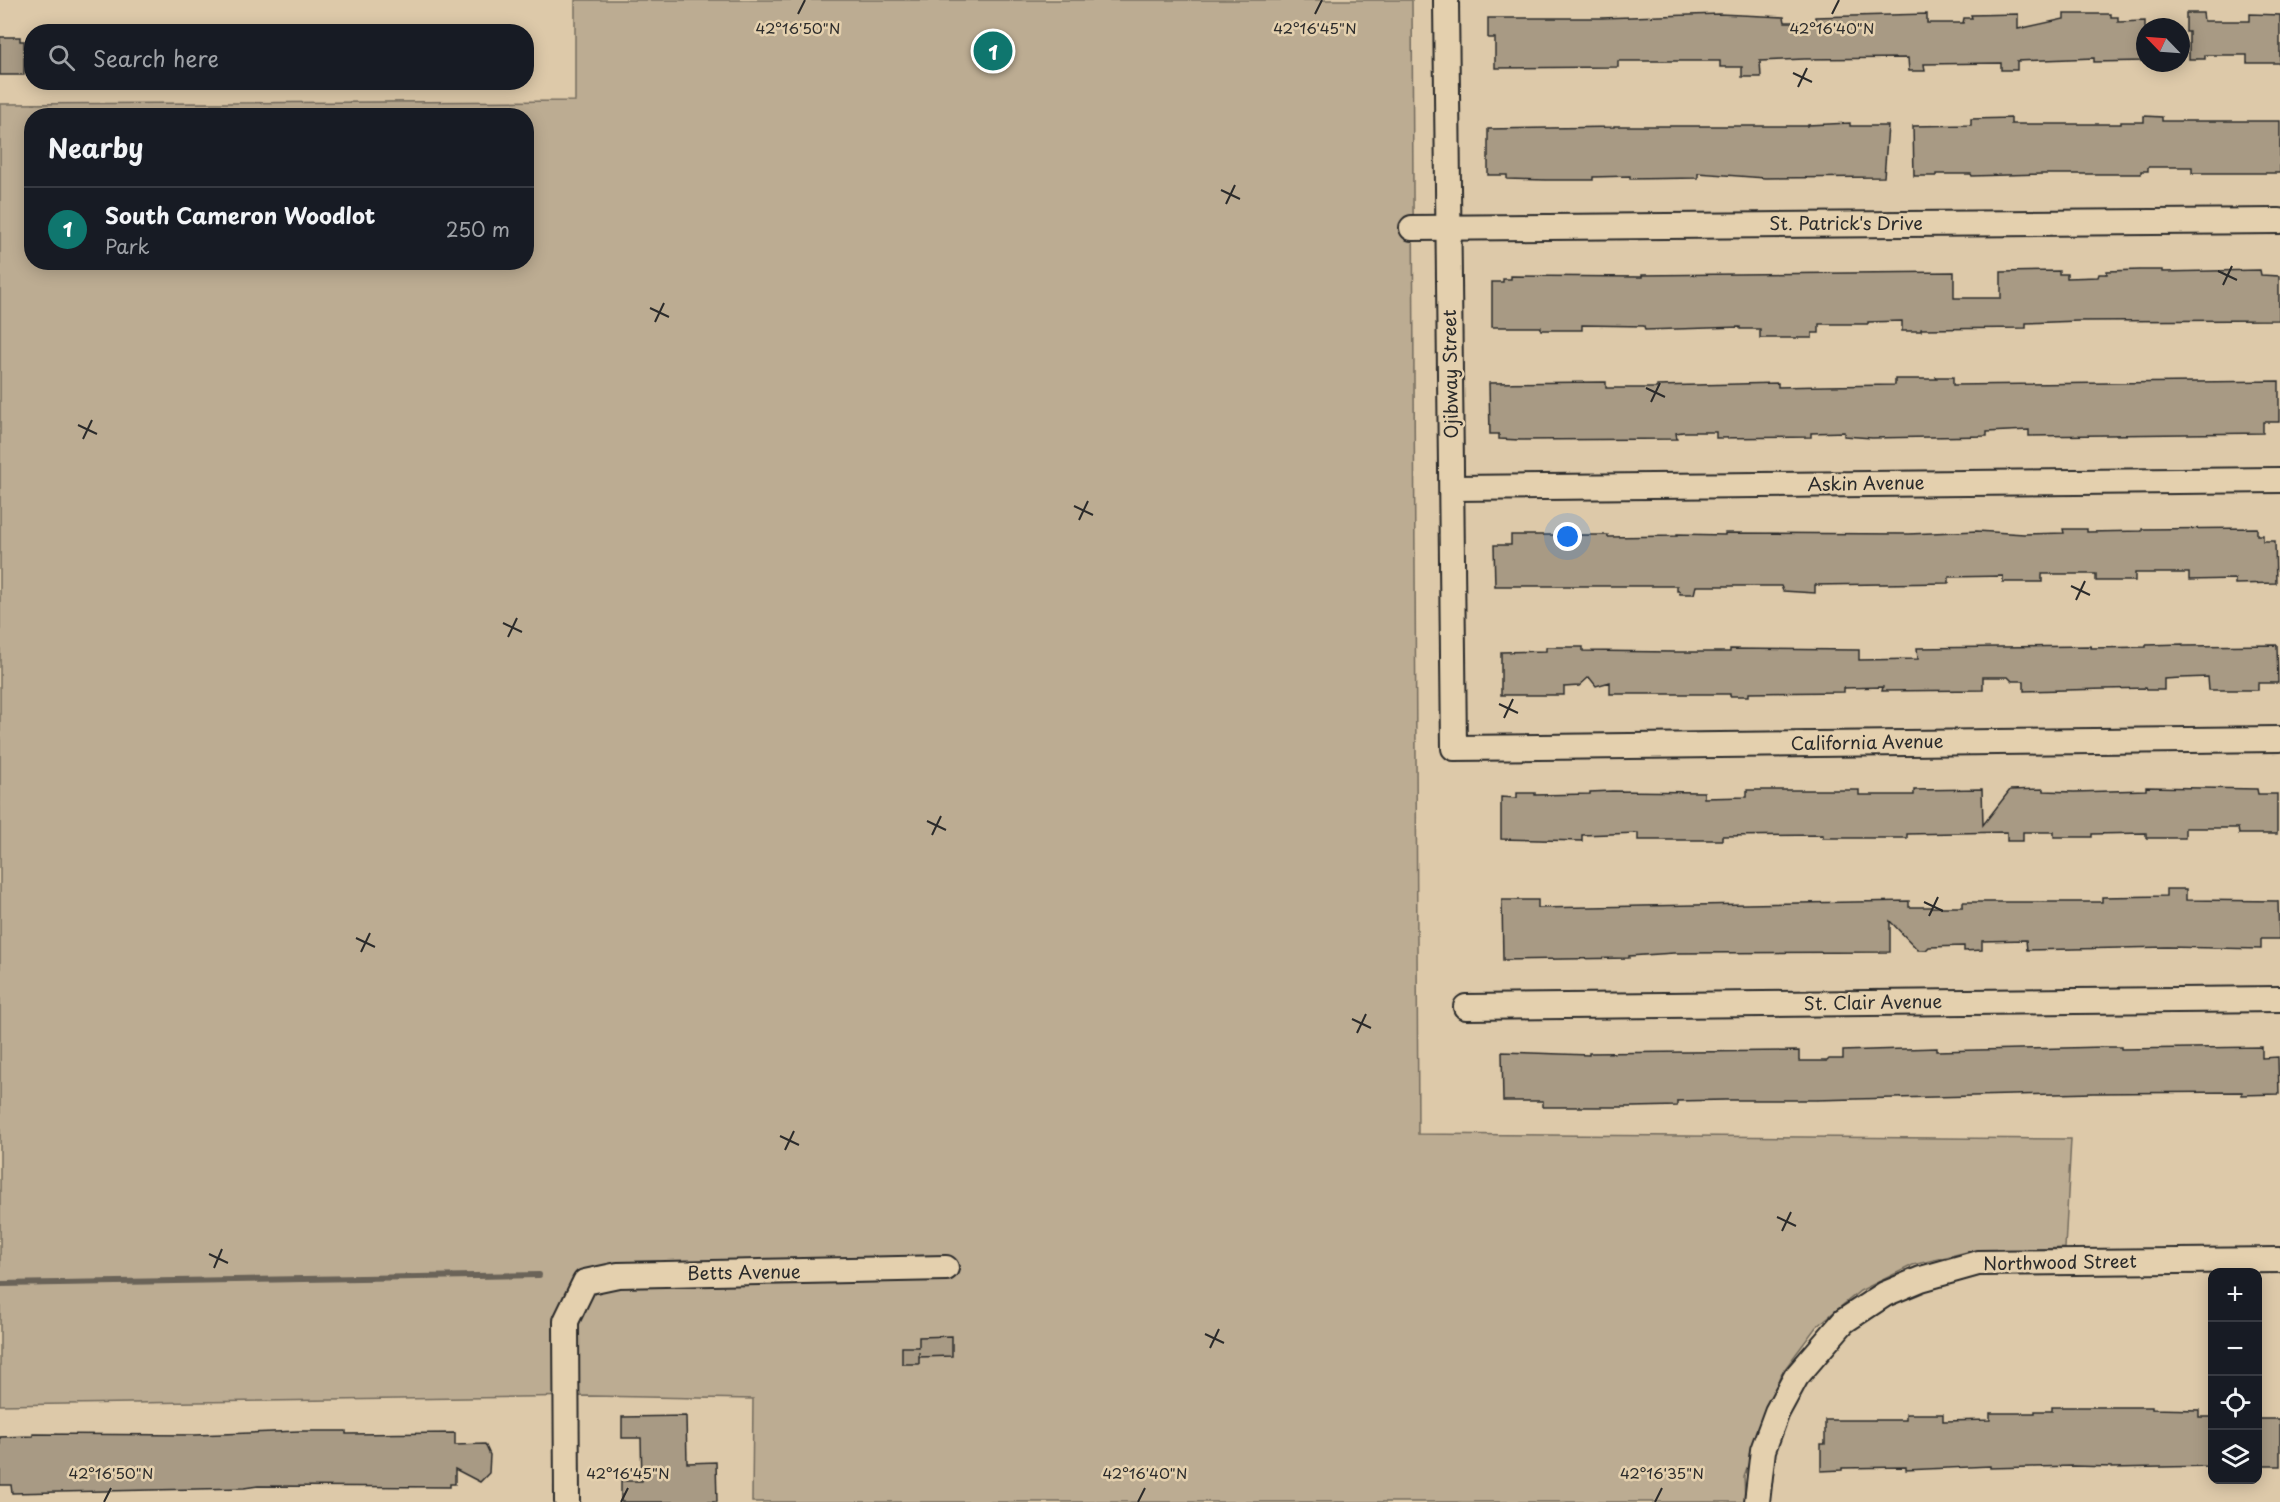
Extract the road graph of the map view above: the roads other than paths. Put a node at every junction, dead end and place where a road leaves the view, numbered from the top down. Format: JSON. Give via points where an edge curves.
{"nodes":[{"id":1,"x":1446,"y":0,"type":"edge"},
{"id":2,"x":2280,"y":221,"type":"edge"},
{"id":3,"x":1412,"y":228,"type":"dead end"},
{"id":4,"x":1449,"y":228,"type":"junction"},
{"id":5,"x":2280,"y":480,"type":"edge"},
{"id":6,"x":1452,"y":488,"type":"junction"},
{"id":7,"x":2280,"y":739,"type":"edge"},
{"id":8,"x":1454,"y":748,"type":"joint"},
{"id":9,"x":2280,"y":999,"type":"edge"},
{"id":10,"x":1466,"y":1006,"type":"dead end"},
{"id":11,"x":2280,"y":1260,"type":"edge"},
{"id":12,"x":946,"y":1268,"type":"dead end"},
{"id":13,"x":567,"y":1502,"type":"edge"},
{"id":14,"x":1757,"y":1502,"type":"edge"}],
"edges":[{"from":1,"to":4,"type":"street","name":"Ojibway Street"},
{"from":2,"to":4,"type":"street","name":"St. Patrick's Drive"},
{"from":3,"to":4,"type":"street","name":"St. Patrick's Drive"},
{"from":4,"to":6,"type":"street","name":"Ojibway Street"},
{"from":5,"to":6,"type":"street","name":"Askin Avenue"},
{"from":6,"to":8,"type":"street","name":"Ojibway Street"},
{"from":7,"to":8,"type":"street","name":"California Avenue"},
{"from":9,"to":10,"type":"street","name":"St. Clair Avenue"},
{"from":11,"to":14,"type":"street","name":"Northwood Street","via":[[1978,1263],[1885,1294],[1844,1322],[1796,1377],[1763,1450]]},
{"from":12,"to":13,"type":"street","name":"Betts Avenue","via":[[618,1275],[585,1282],[566,1321]]}]}
